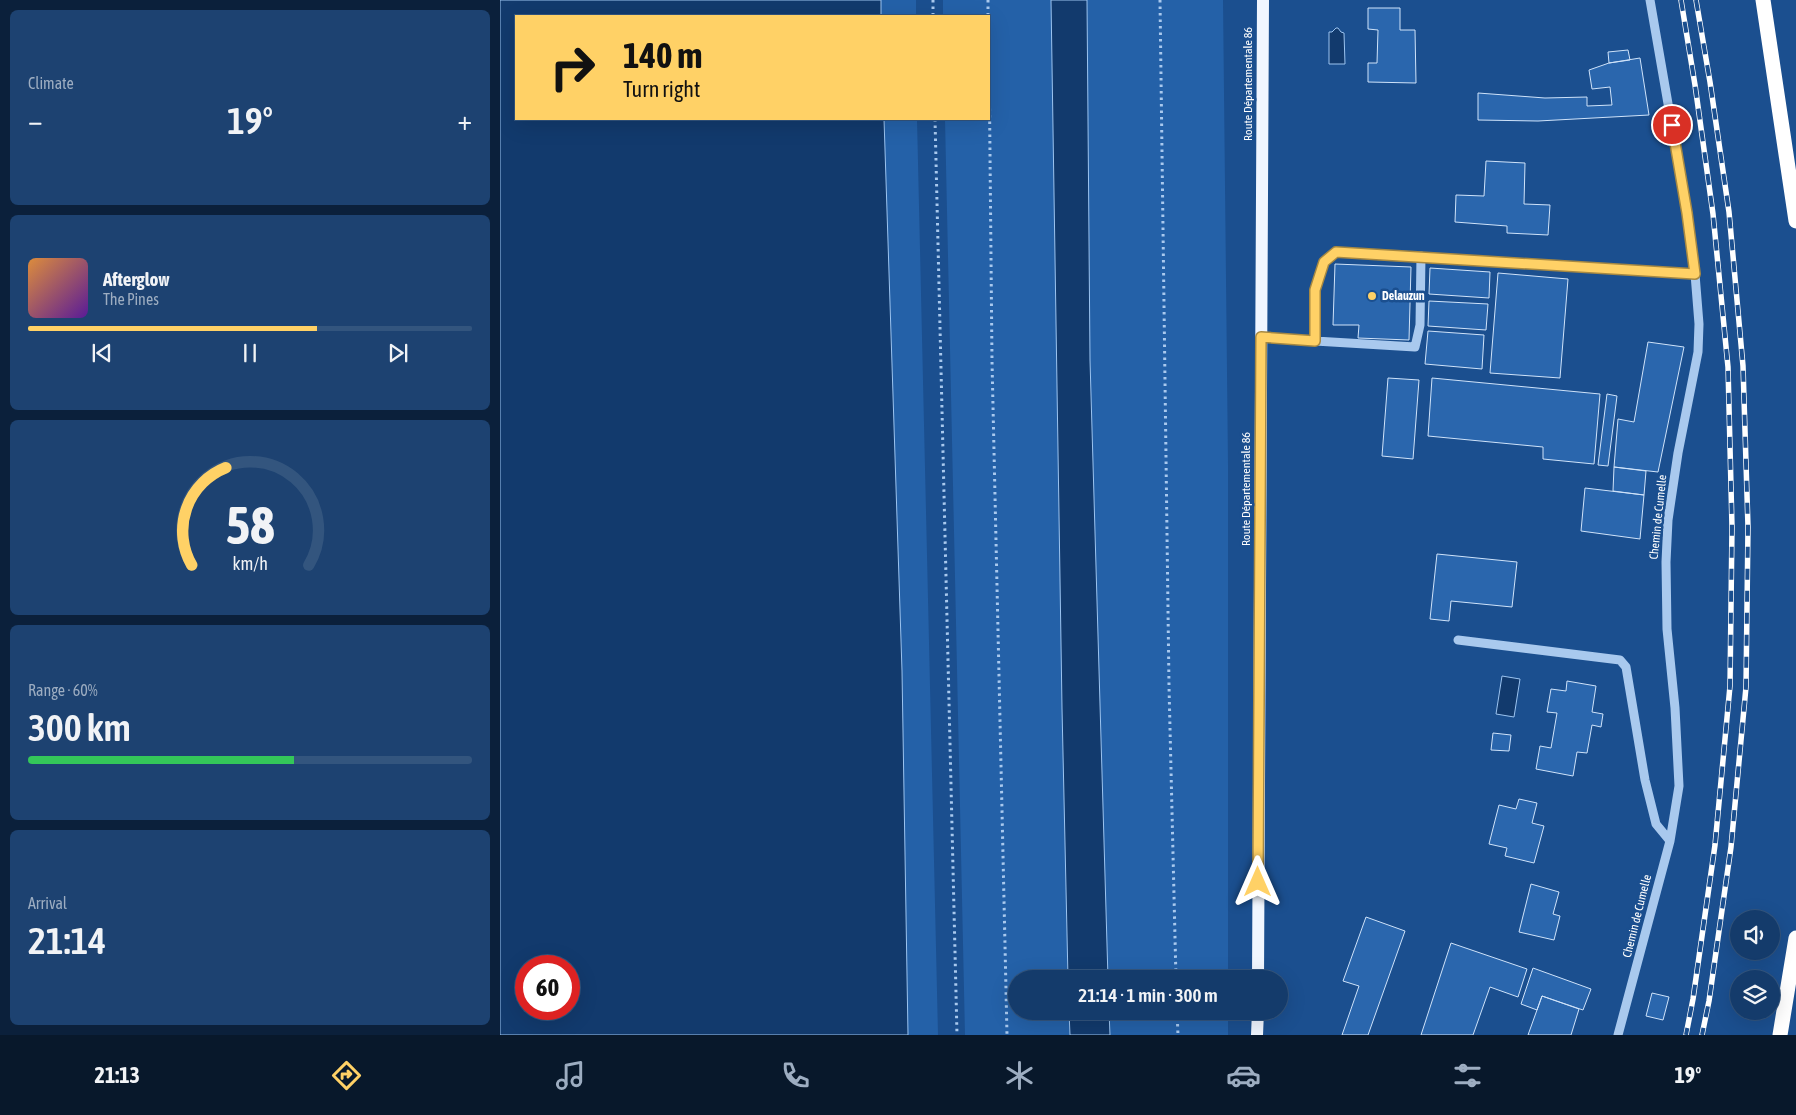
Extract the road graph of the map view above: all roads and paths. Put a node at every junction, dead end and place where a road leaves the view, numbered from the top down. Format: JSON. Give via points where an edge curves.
{"nodes":[{"id":1,"x":933,"y":0,"type":"edge"},
{"id":2,"x":988,"y":0,"type":"edge"},
{"id":3,"x":1160,"y":0,"type":"edge"},
{"id":4,"x":1263,"y":0,"type":"edge"},
{"id":5,"x":1650,"y":0,"type":"edge"},
{"id":6,"x":1763,"y":0,"type":"edge"},
{"id":7,"x":933,"y":15,"type":"edge"},
{"id":8,"x":988,"y":15,"type":"edge"},
{"id":9,"x":936,"y":120,"type":"edge"},
{"id":10,"x":990,"y":120,"type":"edge"},
{"id":11,"x":1796,"y":221,"type":"edge"},
{"id":12,"x":1421,"y":256,"type":"junction"},
{"id":13,"x":1695,"y":274,"type":"junction"},
{"id":14,"x":1261,"y":337,"type":"junction"},
{"id":15,"x":1315,"y":341,"type":"junction"},
{"id":16,"x":1458,"y":640,"type":"dead end"},
{"id":17,"x":1670,"y":841,"type":"junction"},
{"id":18,"x":1796,"y":938,"type":"edge"},
{"id":19,"x":1176,"y":970,"type":"edge"},
{"id":20,"x":1258,"y":970,"type":"edge"},
{"id":21,"x":1177,"y":1020,"type":"edge"},
{"id":22,"x":1258,"y":1020,"type":"edge"},
{"id":23,"x":957,"y":1035,"type":"edge"},
{"id":24,"x":1006,"y":1035,"type":"edge"},
{"id":25,"x":1178,"y":1035,"type":"edge"},
{"id":26,"x":1257,"y":1035,"type":"edge"},
{"id":27,"x":1618,"y":1035,"type":"edge"},
{"id":28,"x":1780,"y":1035,"type":"edge"}],
"edges":[{"from":1,"to":7,"type":"path"},
{"from":2,"to":8,"type":"path"},
{"from":3,"to":19,"type":"path"},
{"from":4,"to":14,"type":"main road","name":"Route Départementale 86"},
{"from":5,"to":13,"type":"street","name":"Chemin de Cumelle"},
{"from":6,"to":11,"type":"highway"},
{"from":9,"to":23,"type":"path"},
{"from":10,"to":24,"type":"path"},
{"from":12,"to":13,"type":"street"},
{"from":12,"to":15,"type":"street","via":[[1336,252],[1324,262],[1315,290]]},
{"from":12,"to":15,"type":"street","via":[[1420,325],[1415,347]]},
{"from":13,"to":17,"type":"street","name":"Chemin de Cumelle","via":[[1698,352],[1678,453],[1668,520],[1666,562],[1667,628],[1679,786]]},
{"from":14,"to":15,"type":"street"},
{"from":14,"to":20,"type":"main road","name":"Route Départementale 86"},
{"from":16,"to":17,"type":"street","via":[[1620,660],[1626,666],[1645,780],[1656,824]]},
{"from":17,"to":27,"type":"street","name":"Chemin de Cumelle"},
{"from":18,"to":28,"type":"highway"},
{"from":21,"to":25,"type":"path"},
{"from":22,"to":26,"type":"main road"}]}
